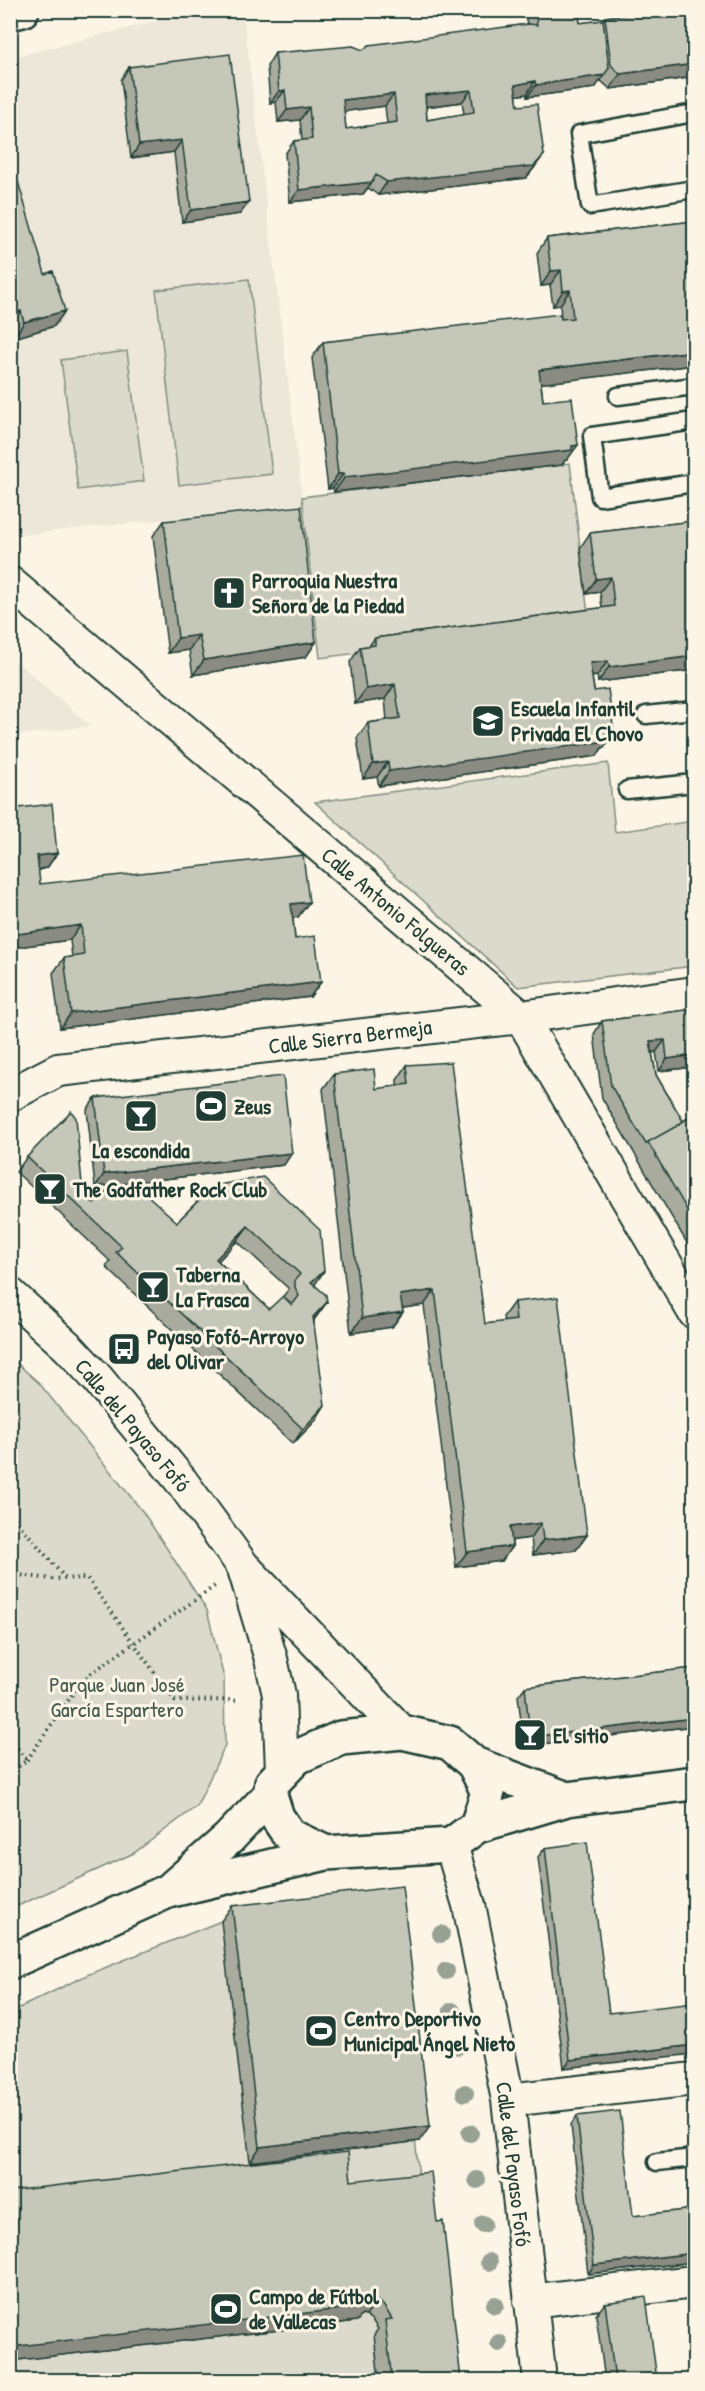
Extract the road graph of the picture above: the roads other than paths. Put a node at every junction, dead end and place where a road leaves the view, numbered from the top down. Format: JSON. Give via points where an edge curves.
{"nodes":[{"id":1,"x":22,"y":10,"type":"edge"},
{"id":2,"x":10,"y":13,"type":"edge"},
{"id":3,"x":694,"y":113,"type":"edge"},
{"id":4,"x":694,"y":189,"type":"edge"},
{"id":5,"x":694,"y":386,"type":"edge"},
{"id":6,"x":618,"y":396,"type":"dead end"},
{"id":7,"x":694,"y":422,"type":"edge"},
{"id":8,"x":694,"y":483,"type":"edge"},
{"id":9,"x":10,"y":583,"type":"edge"},
{"id":10,"x":694,"y":710,"type":"edge"},
{"id":11,"x":646,"y":715,"type":"dead end"},
{"id":12,"x":694,"y":783,"type":"edge"},
{"id":13,"x":627,"y":790,"type":"dead end"},
{"id":14,"x":694,"y":993,"type":"edge"},
{"id":15,"x":521,"y":1017,"type":"junction"},
{"id":16,"x":10,"y":1095,"type":"edge"},
{"id":17,"x":10,"y":1294,"type":"edge"},
{"id":18,"x":694,"y":1312,"type":"edge"},
{"id":19,"x":243,"y":1566,"type":"junction"},
{"id":20,"x":402,"y":1732,"type":"junction"},
{"id":21,"x":474,"y":1764,"type":"junction"},
{"id":22,"x":276,"y":1783,"type":"junction"},
{"id":23,"x":694,"y":1783,"type":"edge"},
{"id":24,"x":567,"y":1799,"type":"junction"},
{"id":25,"x":477,"y":1826,"type":"junction"},
{"id":26,"x":451,"y":1845,"type":"junction"},
{"id":27,"x":327,"y":1853,"type":"junction"},
{"id":28,"x":168,"y":1891,"type":"junction"},
{"id":29,"x":10,"y":1962,"type":"edge"},
{"id":30,"x":694,"y":2079,"type":"edge"},
{"id":31,"x":508,"y":2100,"type":"junction"},
{"id":32,"x":694,"y":2158,"type":"edge"},
{"id":33,"x":657,"y":2162,"type":"dead end"},
{"id":34,"x":694,"y":2282,"type":"edge"},
{"id":35,"x":530,"y":2301,"type":"junction"},
{"id":36,"x":540,"y":2380,"type":"edge"}],
"edges":[{"from":1,"to":2,"type":"street"},
{"from":3,"to":4,"type":"lane","via":[[579,134],[590,206]]},
{"from":5,"to":6,"type":"lane"},
{"from":7,"to":8,"type":"lane","via":[[592,436],[600,497]]},
{"from":9,"to":15,"type":"street","name":"Calle Antonio Folgueras"},
{"from":10,"to":11,"type":"lane"},
{"from":12,"to":13,"type":"lane"},
{"from":14,"to":15,"type":"street","name":"Calle Sierra Bermeja"},
{"from":15,"to":16,"type":"street","name":"Calle Sierra Bermeja","via":[[58,1070]]},
{"from":15,"to":18,"type":"street","name":"Calle Antonio Folgueras"},
{"from":17,"to":19,"type":"street","name":"Calle del Payaso Fofó","via":[[97,1378],[182,1482]]},
{"from":19,"to":20,"type":"street","name":"Calle del Payaso Fofó"},
{"from":19,"to":22,"type":"street","name":"Calle del Payaso Fofó","via":[[279,1695]]},
{"from":20,"to":21,"type":"street","via":[[450,1743]]},
{"from":20,"to":22,"type":"street","via":[[341,1738],[297,1757]]},
{"from":21,"to":24,"type":"street"},
{"from":21,"to":25,"type":"street","via":[[488,1792]]},
{"from":22,"to":27,"type":"street","via":[[277,1817],[290,1836]]},
{"from":22,"to":28,"type":"street","via":[[228,1839]]},
{"from":23,"to":24,"type":"street"},
{"from":24,"to":25,"type":"street"},
{"from":25,"to":26,"type":"street"},
{"from":26,"to":27,"type":"street"},
{"from":26,"to":31,"type":"street","name":"Calle del Payaso Fofó","via":[[470,1905]]},
{"from":27,"to":28,"type":"street"},
{"from":28,"to":29,"type":"street"},
{"from":30,"to":31,"type":"street"},
{"from":31,"to":35,"type":"street","name":"Calle del Payaso Fofó"},
{"from":32,"to":33,"type":"lane"},
{"from":34,"to":35,"type":"street"},
{"from":35,"to":36,"type":"street","name":"Calle del Payaso Fofó"}]}
